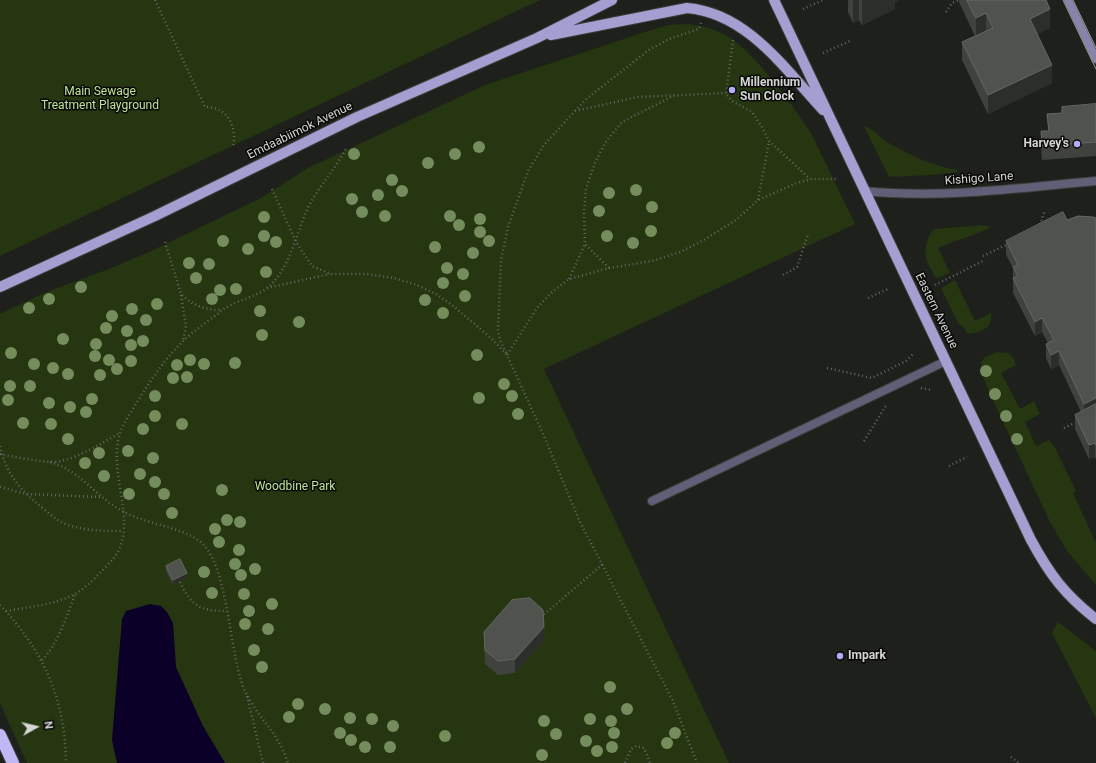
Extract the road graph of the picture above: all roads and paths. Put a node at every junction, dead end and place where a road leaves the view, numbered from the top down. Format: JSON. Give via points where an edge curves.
{"nodes":[{"id":1,"x":155,"y":0,"type":"edge"},
{"id":2,"x":612,"y":0,"type":"edge"},
{"id":3,"x":774,"y":0,"type":"edge"},
{"id":4,"x":823,"y":0,"type":"edge"},
{"id":5,"x":959,"y":0,"type":"edge"},
{"id":6,"x":1068,"y":0,"type":"edge"},
{"id":7,"x":803,"y":9,"type":"dead end"},
{"id":8,"x":946,"y":12,"type":"dead end"},
{"id":9,"x":701,"y":23,"type":"dead end"},
{"id":10,"x":733,"y":36,"type":"dead end"},
{"id":11,"x":537,"y":38,"type":"junction"},
{"id":12,"x":852,"y":40,"type":"dead end"},
{"id":13,"x":823,"y":53,"type":"dead end"},
{"id":14,"x":1096,"y":60,"type":"edge"},
{"id":15,"x":726,"y":93,"type":"junction"},
{"id":16,"x":676,"y":95,"type":"junction"},
{"id":17,"x":574,"y":111,"type":"junction"},
{"id":18,"x":830,"y":119,"type":"junction"},
{"id":19,"x":769,"y":141,"type":"junction"},
{"id":20,"x":347,"y":147,"type":"dead end"},
{"id":21,"x":233,"y":148,"type":"dead end"},
{"id":22,"x":811,"y":179,"type":"junction"},
{"id":23,"x":836,"y":179,"type":"dead end"},
{"id":24,"x":1096,"y":181,"type":"edge"},
{"id":25,"x":272,"y":189,"type":"dead end"},
{"id":26,"x":864,"y":191,"type":"junction"},
{"id":27,"x":758,"y":200,"type":"junction"},
{"id":28,"x":1045,"y":210,"type":"dead end"},
{"id":29,"x":1039,"y":229,"type":"edge"},
{"id":30,"x":808,"y":234,"type":"dead end"},
{"id":31,"x":165,"y":242,"type":"dead end"},
{"id":32,"x":296,"y":242,"type":"junction"},
{"id":33,"x":1011,"y":243,"type":"edge"},
{"id":34,"x":585,"y":244,"type":"junction"},
{"id":35,"x":1006,"y":245,"type":"junction"},
{"id":36,"x":1010,"y":248,"type":"edge"},
{"id":37,"x":983,"y":256,"type":"dead end"},
{"id":38,"x":985,"y":260,"type":"dead end"},
{"id":39,"x":609,"y":268,"type":"junction"},
{"id":40,"x":331,"y":274,"type":"junction"},
{"id":41,"x":783,"y":275,"type":"dead end"},
{"id":42,"x":569,"y":280,"type":"junction"},
{"id":43,"x":935,"y":285,"type":"dead end"},
{"id":44,"x":0,"y":287,"type":"edge"},
{"id":45,"x":267,"y":288,"type":"junction"},
{"id":46,"x":888,"y":289,"type":"dead end"},
{"id":47,"x":181,"y":294,"type":"junction"},
{"id":48,"x":868,"y":298,"type":"dead end"},
{"id":49,"x":222,"y":310,"type":"junction"},
{"id":50,"x":182,"y":342,"type":"junction"},
{"id":51,"x":914,"y":353,"type":"dead end"},
{"id":52,"x":507,"y":355,"type":"junction"},
{"id":53,"x":946,"y":361,"type":"junction"},
{"id":54,"x":827,"y":368,"type":"dead end"},
{"id":55,"x":932,"y":390,"type":"dead end"},
{"id":56,"x":915,"y":391,"type":"dead end"},
{"id":57,"x":894,"y":400,"type":"dead end"},
{"id":58,"x":1081,"y":421,"type":"edge"},
{"id":59,"x":1064,"y":428,"type":"dead end"},
{"id":60,"x":118,"y":434,"type":"junction"},
{"id":61,"x":864,"y":441,"type":"dead end"},
{"id":62,"x":0,"y":446,"type":"edge"},
{"id":63,"x":1,"y":454,"type":"edge"},
{"id":64,"x":967,"y":457,"type":"dead end"},
{"id":65,"x":50,"y":462,"type":"junction"},
{"id":66,"x":949,"y":466,"type":"dead end"},
{"id":67,"x":0,"y":487,"type":"edge"},
{"id":68,"x":26,"y":494,"type":"junction"},
{"id":69,"x":101,"y":497,"type":"junction"},
{"id":70,"x":652,"y":501,"type":"dead end"},
{"id":71,"x":124,"y":512,"type":"junction"},
{"id":72,"x":123,"y":531,"type":"junction"},
{"id":73,"x":603,"y":564,"type":"junction"},
{"id":74,"x":180,"y":582,"type":"edge"},
{"id":75,"x":75,"y":594,"type":"junction"},
{"id":76,"x":0,"y":605,"type":"edge"},
{"id":77,"x":6,"y":611,"type":"junction"},
{"id":78,"x":227,"y":611,"type":"junction"},
{"id":79,"x":1096,"y":619,"type":"edge"},
{"id":80,"x":538,"y":620,"type":"edge"},
{"id":81,"x":42,"y":660,"type":"junction"},
{"id":82,"x":246,"y":693,"type":"junction"},
{"id":83,"x":0,"y":735,"type":"edge"},
{"id":84,"x":1011,"y":757,"type":"dead end"},
{"id":85,"x":13,"y":763,"type":"edge"},
{"id":86,"x":66,"y":763,"type":"edge"},
{"id":87,"x":263,"y":763,"type":"edge"},
{"id":88,"x":288,"y":763,"type":"edge"},
{"id":89,"x":625,"y":763,"type":"edge"},
{"id":90,"x":650,"y":763,"type":"edge"},
{"id":91,"x":697,"y":763,"type":"edge"},
{"id":92,"x":1019,"y":763,"type":"edge"}],
"edges":[{"from":1,"to":21,"type":"path","via":[[205,107],[219,109],[227,114],[234,132]]},
{"from":2,"to":11,"type":"main road","name":"Emdaabiimok Avenue"},
{"from":3,"to":18,"type":"main road","name":"Eastern Avenue"},
{"from":4,"to":7,"type":"path"},
{"from":5,"to":8,"type":"path"},
{"from":6,"to":14,"type":"main road"},
{"from":9,"to":17,"type":"path","via":[[699,29],[669,39],[649,50],[595,91]]},
{"from":10,"to":15,"type":"path"},
{"from":11,"to":18,"type":"main road","via":[[687,8],[703,10],[725,18],[759,41]]},
{"from":11,"to":44,"type":"main road","name":"Emdaabiimok Avenue","via":[[357,117],[155,216]]},
{"from":12,"to":13,"type":"path"},
{"from":15,"to":16,"type":"path"},
{"from":15,"to":19,"type":"path","via":[[732,101],[752,112]]},
{"from":16,"to":17,"type":"path","via":[[638,97]]},
{"from":16,"to":34,"type":"path","via":[[622,122],[605,143],[586,189]]},
{"from":17,"to":52,"type":"path","via":[[534,160],[516,199],[508,227],[501,260],[498,330]]},
{"from":18,"to":26,"type":"main road","name":"Eastern Avenue"},
{"from":19,"to":22,"type":"path"},
{"from":19,"to":27,"type":"path"},
{"from":20,"to":32,"type":"path","via":[[313,199]]},
{"from":22,"to":23,"type":"path"},
{"from":22,"to":27,"type":"path"},
{"from":24,"to":26,"type":"street","name":"Kishigo Lane","via":[[953,193],[899,194]]},
{"from":25,"to":32,"type":"path"},
{"from":26,"to":53,"type":"main road","name":"Eastern Avenue"},
{"from":27,"to":39,"type":"path","via":[[736,220],[682,251],[652,261]]},
{"from":28,"to":29,"type":"path"},
{"from":30,"to":41,"type":"path","via":[[796,267]]},
{"from":31,"to":47,"type":"path"},
{"from":32,"to":40,"type":"path","via":[[311,265]]},
{"from":32,"to":45,"type":"path","via":[[284,265]]},
{"from":33,"to":35,"type":"path"},
{"from":34,"to":39,"type":"path"},
{"from":34,"to":42,"type":"path"},
{"from":35,"to":36,"type":"path"},
{"from":35,"to":37,"type":"path"},
{"from":38,"to":43,"type":"path"},
{"from":39,"to":42,"type":"path"},
{"from":40,"to":45,"type":"path"},
{"from":40,"to":52,"type":"path","via":[[367,274],[418,285],[452,305]]},
{"from":42,"to":52,"type":"path","via":[[552,292],[537,308]]},
{"from":45,"to":49,"type":"path"},
{"from":46,"to":48,"type":"path"},
{"from":47,"to":49,"type":"path","via":[[208,310]]},
{"from":47,"to":50,"type":"path","via":[[186,326]]},
{"from":49,"to":50,"type":"path"},
{"from":50,"to":60,"type":"path","via":[[145,388]]},
{"from":51,"to":54,"type":"path","via":[[906,361],[872,378]]},
{"from":52,"to":73,"type":"path","via":[[579,520]]},
{"from":53,"to":70,"type":"street"},
{"from":53,"to":79,"type":"main road","name":"Eastern Avenue","via":[[1047,569],[1070,597]]},
{"from":55,"to":56,"type":"path","via":[[922,388]]},
{"from":57,"to":61,"type":"path","via":[[887,403]]},
{"from":58,"to":59,"type":"path"},
{"from":60,"to":65,"type":"path","via":[[66,460]]},
{"from":60,"to":71,"type":"path","via":[[117,471]]},
{"from":62,"to":63,"type":"path"},
{"from":63,"to":65,"type":"path"},
{"from":63,"to":68,"type":"path","via":[[11,477]]},
{"from":64,"to":66,"type":"path"},
{"from":65,"to":69,"type":"path","via":[[72,471]]},
{"from":67,"to":68,"type":"path"},
{"from":68,"to":69,"type":"path"},
{"from":68,"to":72,"type":"path","via":[[67,525],[89,530]]},
{"from":69,"to":71,"type":"path"},
{"from":71,"to":72,"type":"path"},
{"from":71,"to":78,"type":"path","via":[[198,540],[208,550],[214,562]]},
{"from":72,"to":75,"type":"path","via":[[114,557]]},
{"from":73,"to":80,"type":"path"},
{"from":73,"to":91,"type":"path","via":[[673,701]]},
{"from":74,"to":78,"type":"path","via":[[191,602],[201,608]]},
{"from":75,"to":77,"type":"path","via":[[42,605]]},
{"from":75,"to":81,"type":"path","via":[[53,643]]},
{"from":76,"to":77,"type":"path"},
{"from":77,"to":81,"type":"path"},
{"from":78,"to":82,"type":"path"},
{"from":81,"to":86,"type":"path","via":[[60,710],[66,745]]},
{"from":82,"to":87,"type":"path"},
{"from":82,"to":88,"type":"path","via":[[279,741]]},
{"from":83,"to":85,"type":"highway"},
{"from":84,"to":92,"type":"path"},
{"from":89,"to":90,"type":"path","via":[[631,749],[636,746],[644,748]]}]}
